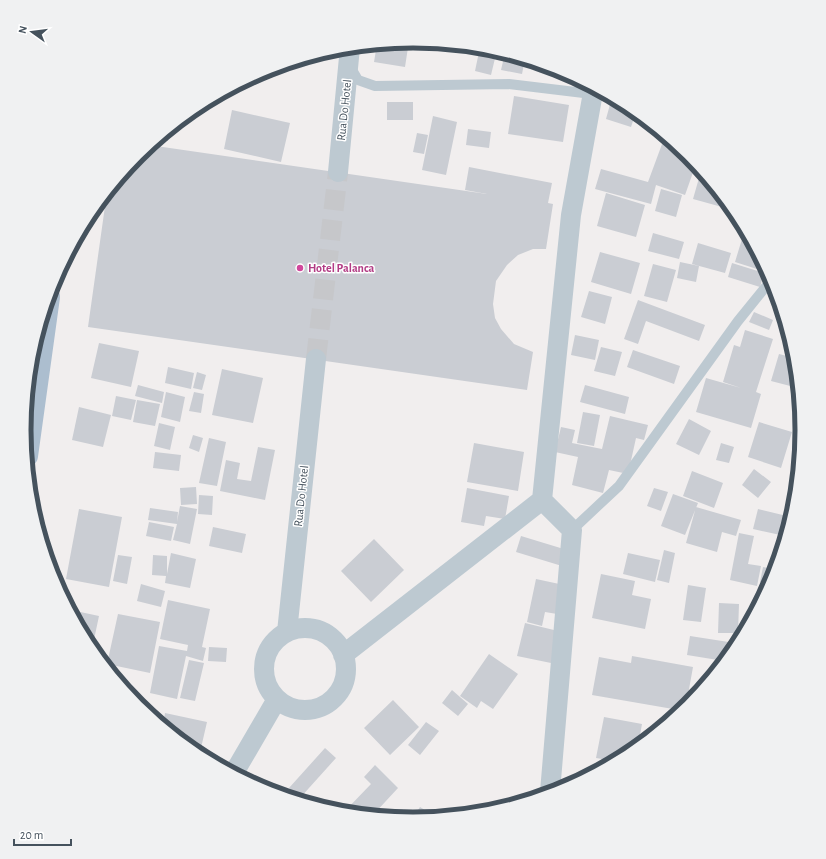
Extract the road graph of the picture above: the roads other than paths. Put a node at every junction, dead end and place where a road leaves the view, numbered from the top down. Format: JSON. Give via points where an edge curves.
{"nodes":[{"id":1,"x":349,"y":55,"type":"edge"},
{"id":2,"x":587,"y":90,"type":"edge"},
{"id":3,"x":593,"y":93,"type":"edge"},
{"id":4,"x":338,"y":172,"type":"tunnel mouth"},
{"id":5,"x":767,"y":285,"type":"edge"},
{"id":6,"x":45,"y":329,"type":"edge"},
{"id":7,"x":316,"y":359,"type":"tunnel mouth"},
{"id":8,"x":31,"y":426,"type":"edge"},
{"id":9,"x":542,"y":500,"type":"junction"},
{"id":10,"x":572,"y":530,"type":"junction"},
{"id":11,"x":287,"y":632,"type":"junction"},
{"id":12,"x":343,"y":655,"type":"junction"},
{"id":13,"x":277,"y":699,"type":"junction"},
{"id":14,"x":236,"y":768,"type":"edge"},
{"id":15,"x":551,"y":785,"type":"edge"}],
"edges":[{"from":1,"to":2,"type":"lane","via":[[358,80],[375,86],[509,84]]},
{"from":1,"to":4,"type":"street","name":"Rua Do Hotel"},
{"from":3,"to":9,"type":"street","via":[[571,215]]},
{"from":5,"to":10,"type":"lane","via":[[738,321],[619,486]]},
{"from":6,"to":8,"type":"main road"},
{"from":7,"to":11,"type":"street","name":"Rua Do Hotel"},
{"from":9,"to":10,"type":"street"},
{"from":9,"to":12,"type":"street"},
{"from":10,"to":15,"type":"street"},
{"from":11,"to":12,"type":"street","via":[[296,629],[316,629],[333,639]]},
{"from":11,"to":13,"type":"street","via":[[272,645],[265,663],[266,682]]},
{"from":12,"to":13,"type":"street","via":[[345,675],[340,689],[323,706],[304,710]]},
{"from":13,"to":14,"type":"street"}]}
